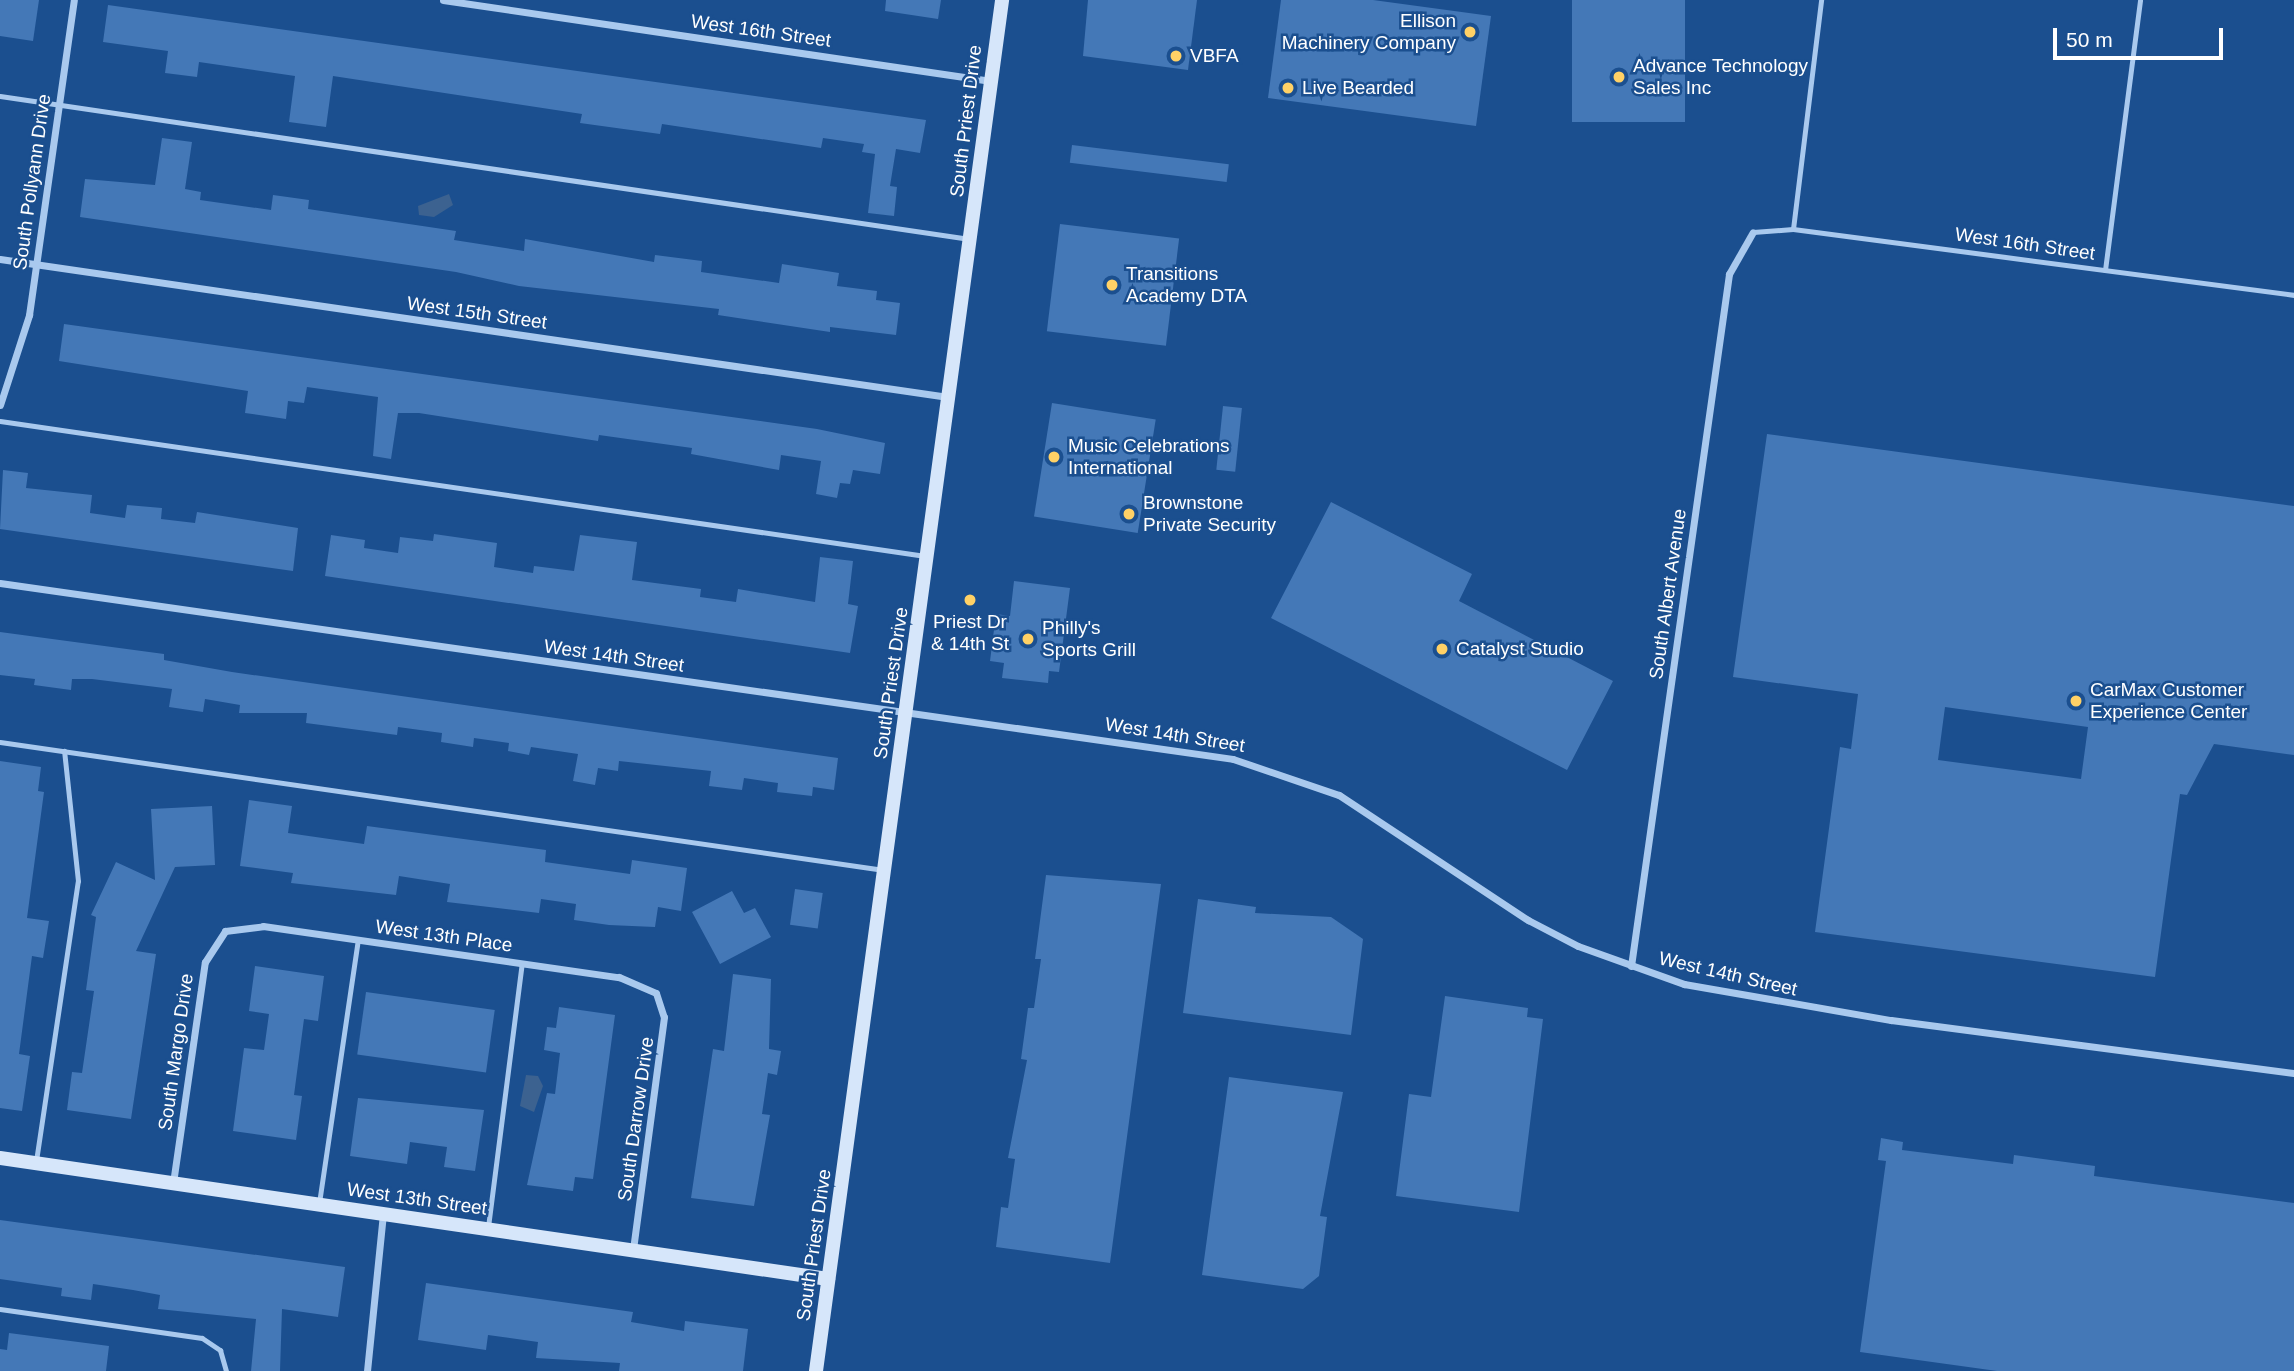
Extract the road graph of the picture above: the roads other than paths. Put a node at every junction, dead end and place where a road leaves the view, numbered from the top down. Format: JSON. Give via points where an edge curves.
{"nodes":[{"id":1,"x":74,"y":0,"type":"edge"},
{"id":2,"x":443,"y":0,"type":"edge"},
{"id":3,"x":1002,"y":0,"type":"edge"},
{"id":4,"x":1821,"y":0,"type":"edge"},
{"id":5,"x":2140,"y":0,"type":"edge"},
{"id":6,"x":991,"y":81,"type":"junction"},
{"id":7,"x":0,"y":96,"type":"edge"},
{"id":8,"x":59,"y":104,"type":"junction"},
{"id":9,"x":1793,"y":229,"type":"junction"},
{"id":10,"x":1753,"y":232,"type":"joint"},
{"id":11,"x":970,"y":240,"type":"junction"},
{"id":12,"x":0,"y":259,"type":"edge"},
{"id":13,"x":37,"y":264,"type":"junction"},
{"id":14,"x":2105,"y":270,"type":"junction"},
{"id":15,"x":2294,"y":295,"type":"edge"},
{"id":16,"x":949,"y":398,"type":"junction"},
{"id":17,"x":0,"y":405,"type":"edge"},
{"id":18,"x":0,"y":421,"type":"edge"},
{"id":19,"x":928,"y":557,"type":"junction"},
{"id":20,"x":0,"y":583,"type":"edge"},
{"id":21,"x":906,"y":713,"type":"junction"},
{"id":22,"x":0,"y":742,"type":"edge"},
{"id":23,"x":64,"y":751,"type":"junction"},
{"id":24,"x":885,"y":870,"type":"junction"},
{"id":25,"x":225,"y":931,"type":"joint"},
{"id":26,"x":358,"y":940,"type":"junction"},
{"id":27,"x":522,"y":963,"type":"junction"},
{"id":28,"x":1631,"y":966,"type":"junction"},
{"id":29,"x":656,"y":993,"type":"joint"},
{"id":30,"x":2294,"y":1073,"type":"edge"},
{"id":31,"x":0,"y":1158,"type":"edge"},
{"id":32,"x":35,"y":1163,"type":"junction"},
{"id":33,"x":173,"y":1183,"type":"junction"},
{"id":34,"x":319,"y":1204,"type":"junction"},
{"id":35,"x":383,"y":1213,"type":"junction"},
{"id":36,"x":488,"y":1229,"type":"junction"},
{"id":37,"x":633,"y":1250,"type":"junction"},
{"id":38,"x":828,"y":1279,"type":"junction"},
{"id":39,"x":0,"y":1309,"type":"edge"},
{"id":40,"x":226,"y":1371,"type":"edge"},
{"id":41,"x":368,"y":1371,"type":"edge"},
{"id":42,"x":816,"y":1371,"type":"edge"}],
"edges":[{"from":1,"to":8,"type":"street","name":"South Pollyann Drive"},
{"from":2,"to":6,"type":"street","name":"West 16th Street"},
{"from":3,"to":6,"type":"main road","name":"South Priest Drive"},
{"from":4,"to":9,"type":"lane"},
{"from":5,"to":14,"type":"lane"},
{"from":6,"to":11,"type":"main road","name":"South Priest Drive"},
{"from":7,"to":8,"type":"lane"},
{"from":8,"to":11,"type":"lane"},
{"from":8,"to":13,"type":"street","name":"South Pollyann Drive"},
{"from":9,"to":10,"type":"lane","name":"West 16th Street"},
{"from":9,"to":14,"type":"lane","name":"West 16th Street"},
{"from":10,"to":28,"type":"street","name":"South Albert Avenue","via":[[1729,274]]},
{"from":11,"to":16,"type":"main road","name":"South Priest Drive"},
{"from":12,"to":13,"type":"street","name":"West 15th Street"},
{"from":13,"to":16,"type":"street","name":"West 15th Street"},
{"from":13,"to":17,"type":"street","name":"South Pollyann Drive","via":[[24,337]]},
{"from":14,"to":15,"type":"lane","name":"West 16th Street"},
{"from":16,"to":19,"type":"main road","name":"South Priest Drive"},
{"from":18,"to":19,"type":"lane"},
{"from":19,"to":21,"type":"main road","name":"South Priest Drive"},
{"from":20,"to":21,"type":"street","name":"West 14th Street"},
{"from":21,"to":24,"type":"main road","name":"South Priest Drive"},
{"from":21,"to":28,"type":"street","name":"West 14th Street","via":[[1164,747],[1264,767],[1339,795],[1528,920]]},
{"from":22,"to":23,"type":"lane"},
{"from":23,"to":24,"type":"lane"},
{"from":23,"to":32,"type":"lane","via":[[78,881]]},
{"from":24,"to":38,"type":"main road","name":"South Priest Drive"},
{"from":25,"to":26,"type":"street","name":"West 13th Place","via":[[250,925]]},
{"from":25,"to":33,"type":"street","name":"South Margo Drive","via":[[205,962]]},
{"from":26,"to":27,"type":"street","name":"West 13th Place"},
{"from":26,"to":34,"type":"lane"},
{"from":27,"to":29,"type":"street","name":"West 13th Place","via":[[619,977]]},
{"from":27,"to":36,"type":"lane"},
{"from":28,"to":30,"type":"street","name":"West 14th Street","via":[[1758,1001]]},
{"from":29,"to":37,"type":"street","name":"South Darrow Drive","via":[[664,1029]]},
{"from":31,"to":32,"type":"main road","name":"West 13th Street"},
{"from":32,"to":33,"type":"main road","name":"West 13th Street"},
{"from":33,"to":34,"type":"main road","name":"West 13th Street"},
{"from":34,"to":35,"type":"main road","name":"West 13th Street"},
{"from":35,"to":36,"type":"main road","name":"West 13th Street"},
{"from":35,"to":41,"type":"street"},
{"from":36,"to":37,"type":"main road","name":"West 13th Street"},
{"from":37,"to":38,"type":"main road","name":"West 13th Street"},
{"from":38,"to":42,"type":"main road","name":"South Priest Drive"},
{"from":39,"to":40,"type":"lane","via":[[202,1338],[220,1350]]}]}
